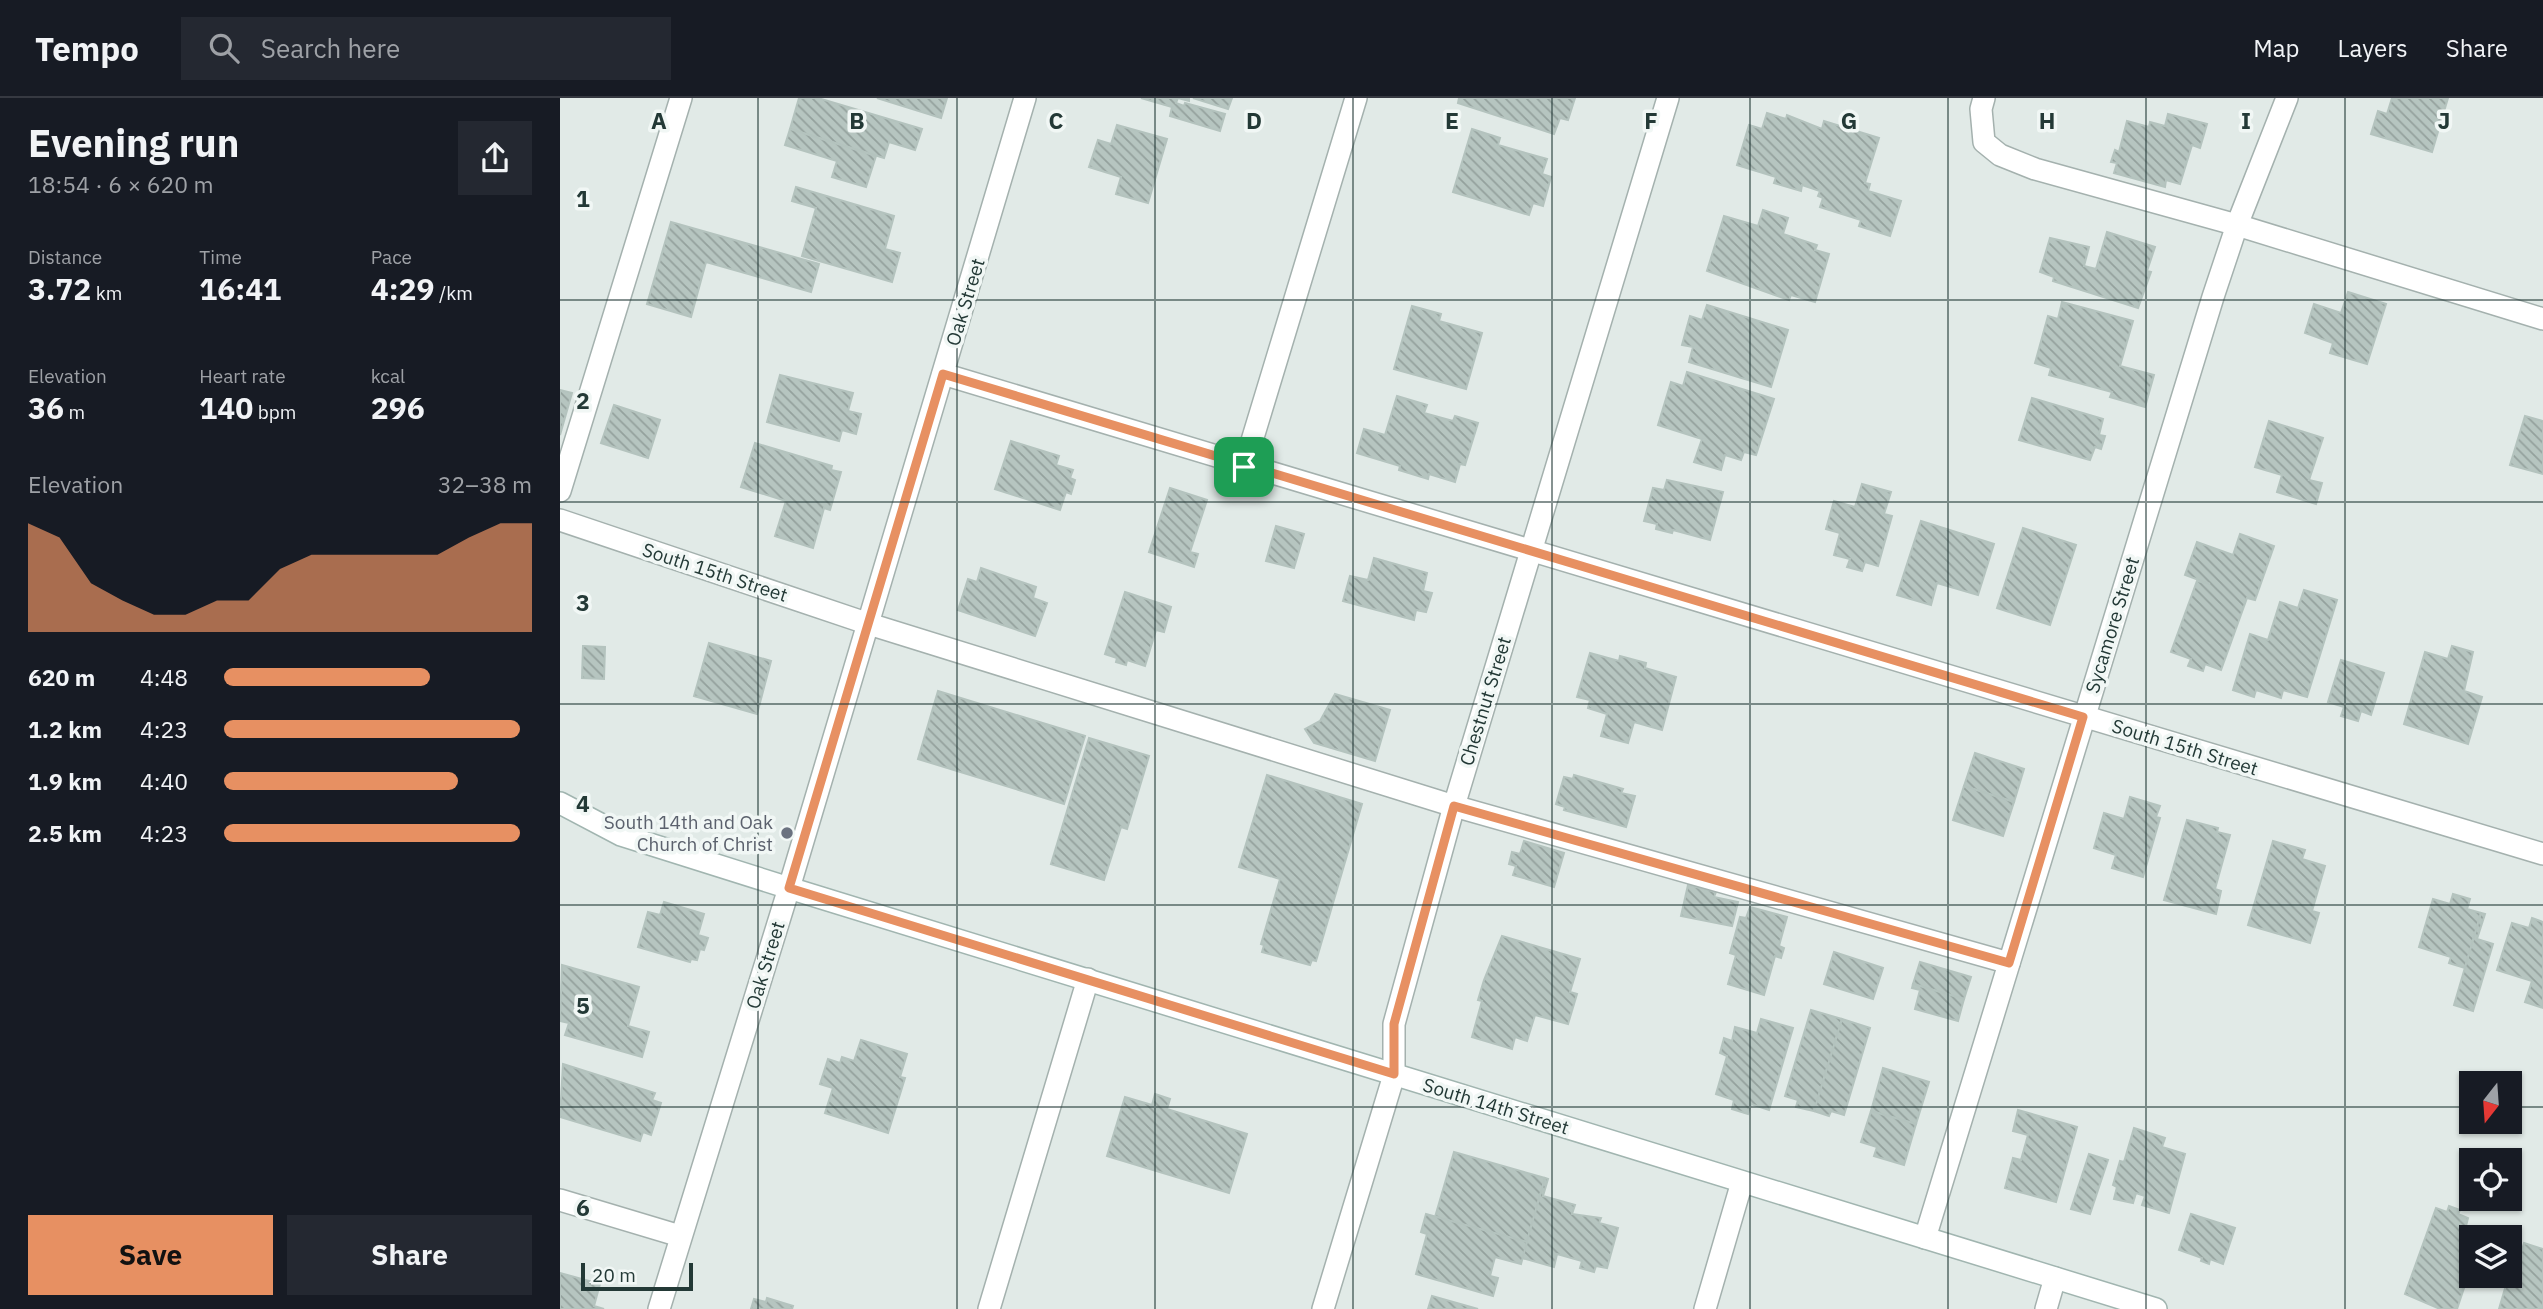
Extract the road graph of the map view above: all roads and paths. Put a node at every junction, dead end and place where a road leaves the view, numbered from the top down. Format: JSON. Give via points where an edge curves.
{"nodes":[{"id":1,"x":681,"y":98,"type":"edge"},
{"id":2,"x":1025,"y":98,"type":"edge"},
{"id":3,"x":1356,"y":98,"type":"edge"},
{"id":4,"x":1668,"y":98,"type":"edge"},
{"id":5,"x":1984,"y":98,"type":"edge"},
{"id":6,"x":2287,"y":98,"type":"edge"},
{"id":7,"x":2237,"y":225,"type":"junction"},
{"id":8,"x":2543,"y":319,"type":"edge"},
{"id":9,"x":943,"y":374,"type":"junction"},
{"id":10,"x":1244,"y":467,"type":"junction"},
{"id":11,"x":560,"y":491,"type":"edge"},
{"id":12,"x":560,"y":520,"type":"edge"},
{"id":13,"x":1529,"y":552,"type":"junction"},
{"id":14,"x":869,"y":624,"type":"junction"},
{"id":15,"x":2083,"y":717,"type":"junction"},
{"id":16,"x":560,"y":803,"type":"edge"},
{"id":17,"x":1454,"y":806,"type":"junction"},
{"id":18,"x":2543,"y":854,"type":"edge"},
{"id":19,"x":789,"y":888,"type":"junction"},
{"id":20,"x":2009,"y":963,"type":"junction"},
{"id":21,"x":1088,"y":979,"type":"junction"},
{"id":22,"x":1394,"y":1074,"type":"junction"},
{"id":23,"x":1742,"y":1182,"type":"junction"},
{"id":24,"x":560,"y":1200,"type":"edge"},
{"id":25,"x":680,"y":1236,"type":"junction"},
{"id":26,"x":1925,"y":1238,"type":"junction"},
{"id":27,"x":2055,"y":1278,"type":"junction"},
{"id":28,"x":659,"y":1309,"type":"edge"},
{"id":29,"x":989,"y":1309,"type":"edge"},
{"id":30,"x":1323,"y":1309,"type":"edge"},
{"id":31,"x":1705,"y":1309,"type":"edge"},
{"id":32,"x":2046,"y":1309,"type":"edge"},
{"id":33,"x":2155,"y":1309,"type":"edge"}],
"edges":[{"from":1,"to":11,"type":"street"},
{"from":2,"to":9,"type":"street","name":"Oak Street"},
{"from":3,"to":10,"type":"street"},
{"from":4,"to":13,"type":"street","name":"Chestnut Street"},
{"from":5,"to":7,"type":"street","via":[[1984,142],[2000,155],[2035,169]]},
{"from":6,"to":7,"type":"street","name":"Sycamore Street"},
{"from":7,"to":8,"type":"street"},
{"from":7,"to":15,"type":"street","name":"Sycamore Street"},
{"from":9,"to":10,"type":"street","name":"South 15th Street"},
{"from":9,"to":14,"type":"street","name":"Oak Street"},
{"from":10,"to":13,"type":"street","name":"South 15th Street"},
{"from":12,"to":14,"type":"street","name":"South 15th Street"},
{"from":13,"to":15,"type":"street","name":"South 15th Street"},
{"from":13,"to":17,"type":"street","name":"Chestnut Street"},
{"from":14,"to":17,"type":"street","name":"South 15th Street"},
{"from":14,"to":19,"type":"street","name":"Oak Street"},
{"from":15,"to":18,"type":"street","name":"South 15th Street"},
{"from":15,"to":20,"type":"street","name":"Sycamore Street"},
{"from":16,"to":19,"type":"street","name":"South 14th Street","via":[[621,835]]},
{"from":17,"to":20,"type":"street","name":"South 15th Street"},
{"from":17,"to":22,"type":"street","name":"Chestnut Street","via":[[1394,1024]]},
{"from":19,"to":21,"type":"street","name":"South 14th Street"},
{"from":19,"to":25,"type":"street","name":"Oak Street"},
{"from":20,"to":26,"type":"street","name":"Sycamore Street"},
{"from":21,"to":22,"type":"street","name":"South 14th Street"},
{"from":21,"to":29,"type":"street"},
{"from":22,"to":23,"type":"street","name":"South 14th Street"},
{"from":22,"to":30,"type":"street","name":"Chestnut Street"},
{"from":23,"to":26,"type":"street","name":"South 14th Street"},
{"from":23,"to":31,"type":"street"},
{"from":24,"to":25,"type":"street"},
{"from":25,"to":28,"type":"street","name":"Oak Street"},
{"from":26,"to":27,"type":"street","name":"South 14th Street"},
{"from":27,"to":32,"type":"street"},
{"from":27,"to":33,"type":"street","name":"South 14th Street"}]}
